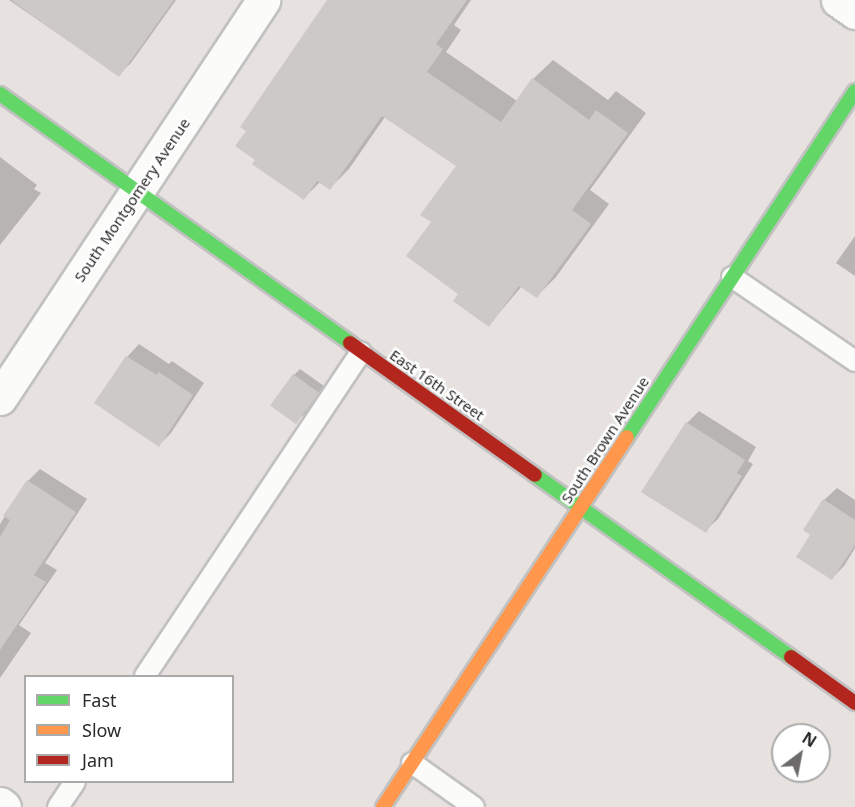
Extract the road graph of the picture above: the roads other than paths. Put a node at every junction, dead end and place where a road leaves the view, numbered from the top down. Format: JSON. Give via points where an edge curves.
{"nodes":[{"id":1,"x":263,"y":0,"type":"edge"},
{"id":2,"x":838,"y":0,"type":"edge"},
{"id":3,"x":855,"y":12,"type":"edge"},
{"id":4,"x":855,"y":91,"type":"edge"},
{"id":5,"x":0,"y":94,"type":"edge"},
{"id":6,"x":138,"y":193,"type":"junction"},
{"id":7,"x":732,"y":277,"type":"junction"},
{"id":8,"x":361,"y":352,"type":"junction"},
{"id":9,"x":855,"y":361,"type":"edge"},
{"id":10,"x":0,"y":398,"type":"edge"},
{"id":11,"x":580,"y":508,"type":"junction"},
{"id":12,"x":146,"y":675,"type":"edge"},
{"id":13,"x":855,"y":703,"type":"edge"},
{"id":14,"x":412,"y":763,"type":"junction"},
{"id":15,"x":74,"y":783,"type":"edge"},
{"id":16,"x":58,"y":807,"type":"edge"},
{"id":17,"x":383,"y":807,"type":"edge"},
{"id":18,"x":474,"y":807,"type":"edge"}],
"edges":[{"from":1,"to":6,"type":"street","name":"South Montgomery Avenue"},
{"from":2,"to":3,"type":"street"},
{"from":4,"to":7,"type":"street","name":"South Brown Avenue"},
{"from":5,"to":6,"type":"street","name":"East 16th Street"},
{"from":6,"to":8,"type":"street","name":"East 16th Street"},
{"from":6,"to":10,"type":"street","name":"South Montgomery Avenue"},
{"from":7,"to":9,"type":"lane"},
{"from":7,"to":11,"type":"street","name":"South Brown Avenue"},
{"from":8,"to":11,"type":"street","name":"East 16th Street"},
{"from":8,"to":12,"type":"lane"},
{"from":11,"to":13,"type":"street","name":"East 16th Street"},
{"from":11,"to":14,"type":"street","name":"South Brown Avenue"},
{"from":14,"to":17,"type":"street","name":"South Brown Avenue"},
{"from":14,"to":18,"type":"lane"},
{"from":15,"to":16,"type":"lane"}]}
